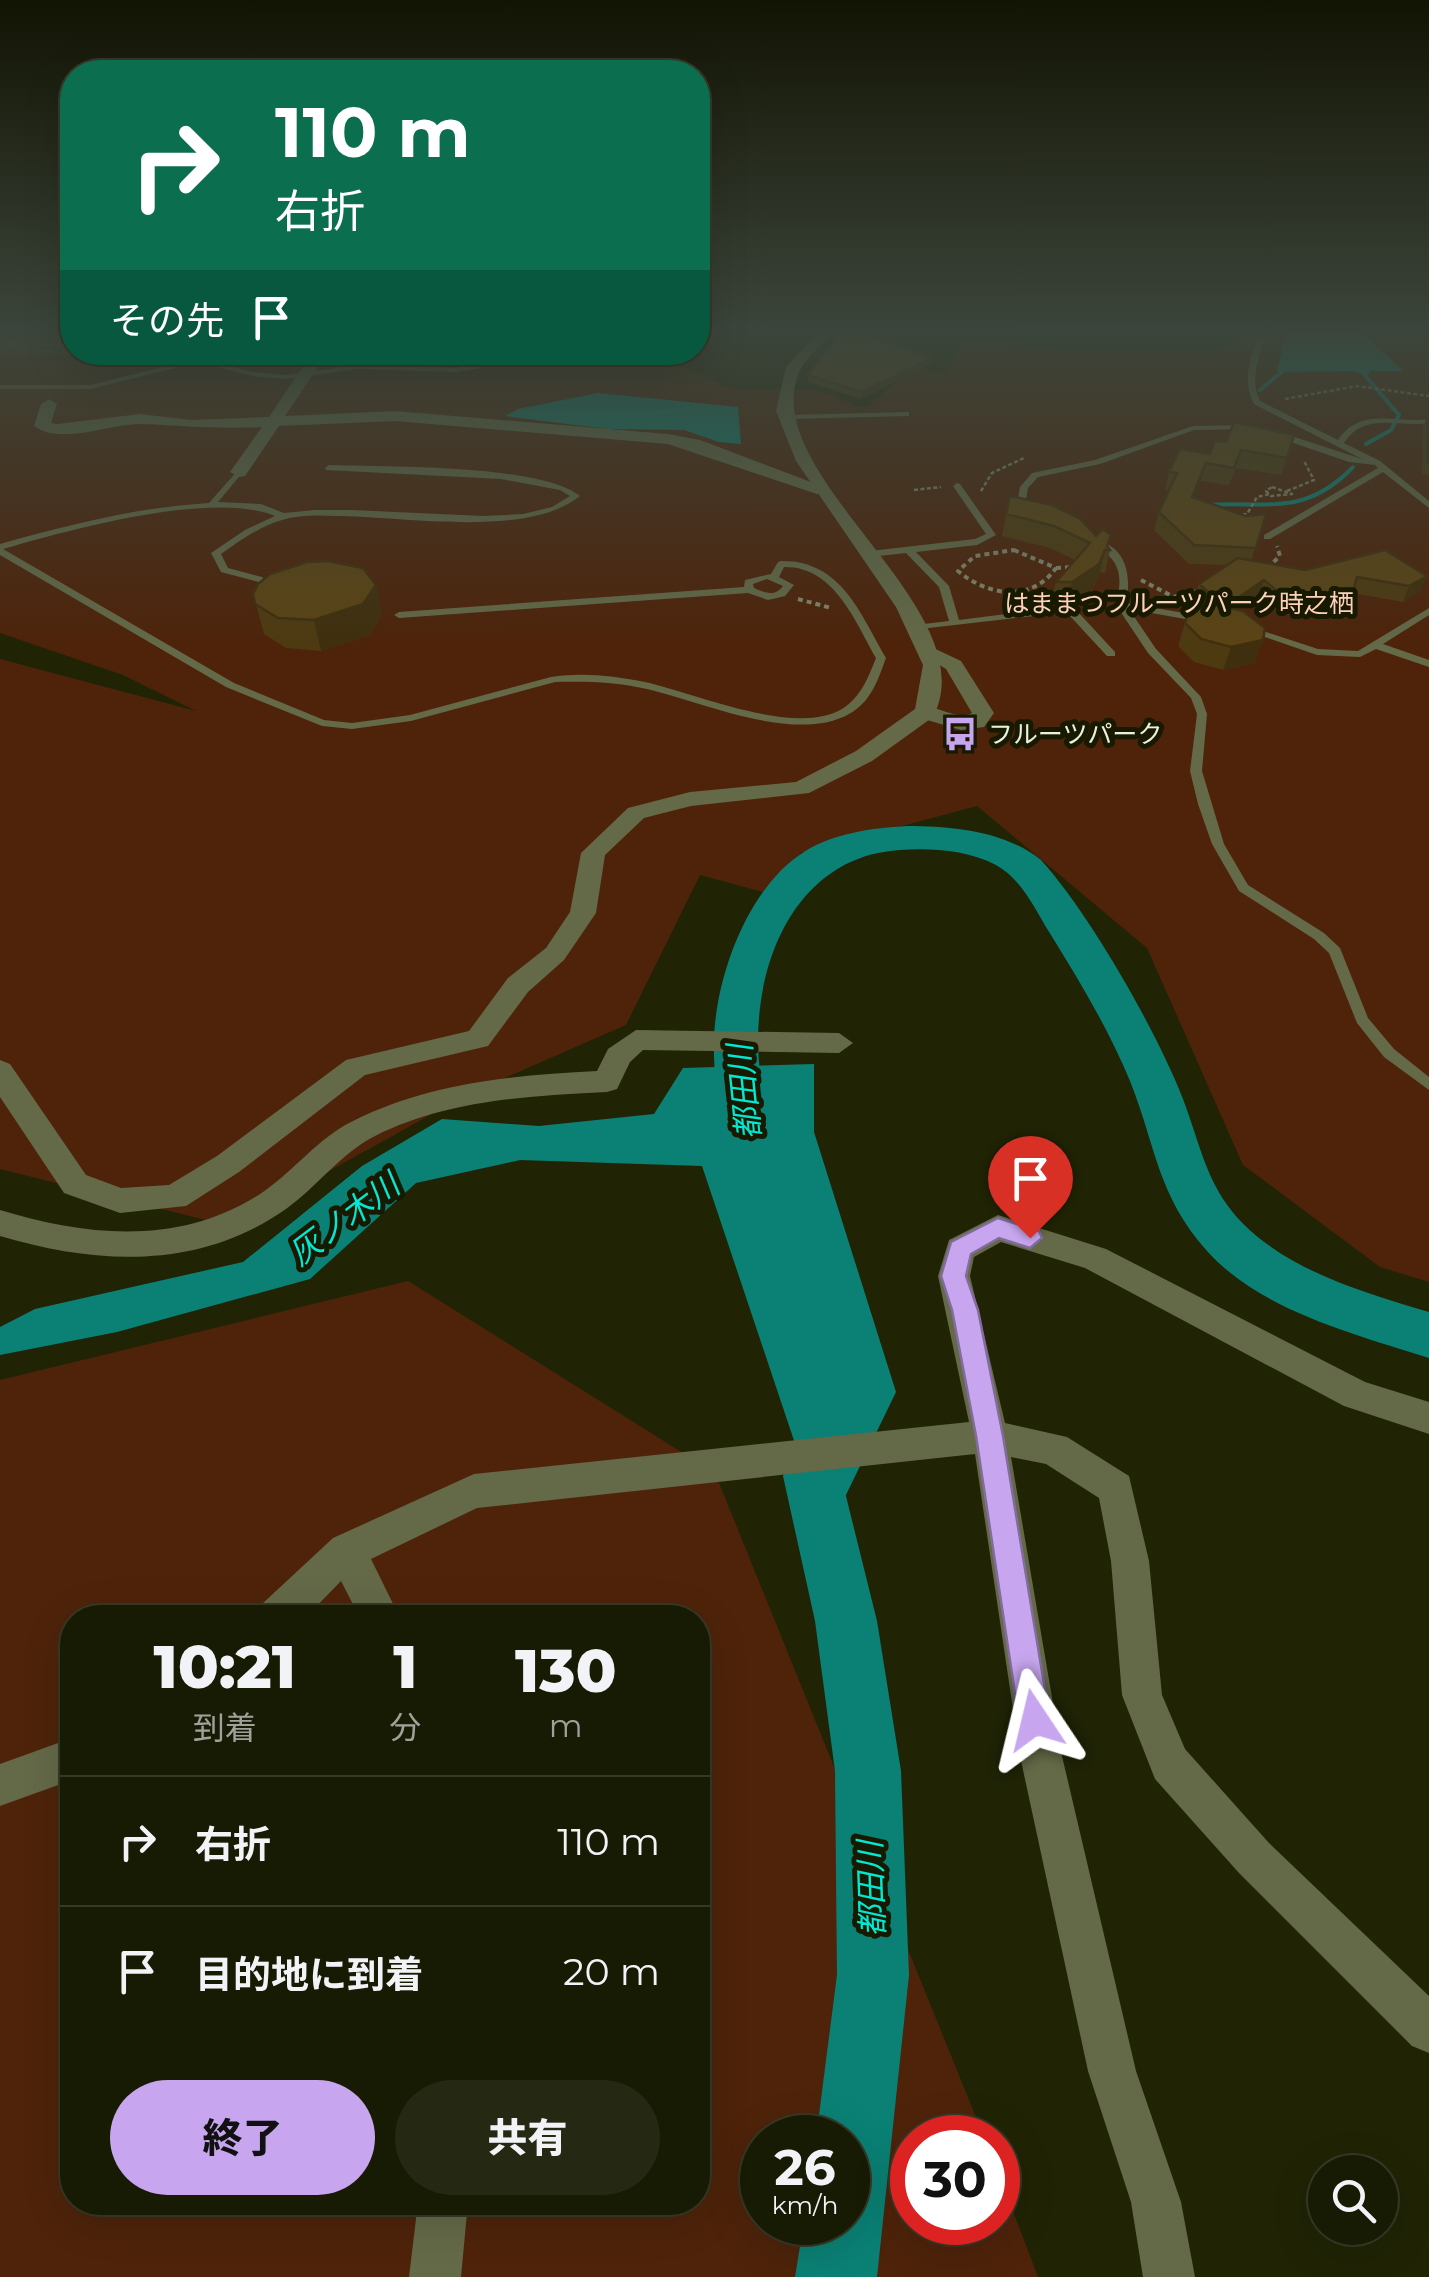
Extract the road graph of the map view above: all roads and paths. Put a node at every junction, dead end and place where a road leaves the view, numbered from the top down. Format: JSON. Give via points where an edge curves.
{"nodes":[{"id":1,"x":265,"y":434,"type":"edge"},
{"id":2,"x":612,"y":434,"type":"edge"},
{"id":3,"x":794,"y":434,"type":"edge"},
{"id":4,"x":1175,"y":434,"type":"edge"},
{"id":5,"x":1270,"y":434,"type":"edge"},
{"id":6,"x":1322,"y":434,"type":"edge"},
{"id":7,"x":1346,"y":434,"type":"edge"},
{"id":8,"x":1340,"y":443,"type":"junction"},
{"id":9,"x":1024,"y":458,"type":"dead end"},
{"id":10,"x":1346,"y":458,"type":"junction"},
{"id":11,"x":1381,"y":466,"type":"junction"},
{"id":12,"x":329,"y":468,"type":"dead end"},
{"id":13,"x":239,"y":472,"type":"joint"},
{"id":14,"x":958,"y":486,"type":"dead end"},
{"id":15,"x":823,"y":490,"type":"junction"},
{"id":16,"x":213,"y":504,"type":"junction"},
{"id":17,"x":988,"y":504,"type":"dead end"},
{"id":18,"x":1429,"y":505,"type":"edge"},
{"id":19,"x":1230,"y":515,"type":"edge"},
{"id":20,"x":283,"y":516,"type":"junction"},
{"id":21,"x":1043,"y":523,"type":"edge"},
{"id":22,"x":1014,"y":533,"type":"edge"},
{"id":23,"x":1267,"y":537,"type":"joint"},
{"id":24,"x":1092,"y":539,"type":"edge"},
{"id":25,"x":0,"y":549,"type":"edge"},
{"id":26,"x":909,"y":550,"type":"junction"},
{"id":27,"x":1014,"y":550,"type":"junction"},
{"id":28,"x":870,"y":554,"type":"junction"},
{"id":29,"x":1056,"y":568,"type":"junction"},
{"id":30,"x":1126,"y":572,"type":"junction"},
{"id":31,"x":1256,"y":573,"type":"edge"},
{"id":32,"x":774,"y":577,"type":"junction"},
{"id":33,"x":259,"y":579,"type":"edge"},
{"id":34,"x":1076,"y":586,"type":"edge"},
{"id":35,"x":1202,"y":588,"type":"edge"},
{"id":36,"x":749,"y":590,"type":"junction"},
{"id":37,"x":1121,"y":605,"type":"junction"},
{"id":38,"x":1429,"y":611,"type":"edge"},
{"id":39,"x":400,"y":615,"type":"dead end"},
{"id":40,"x":1210,"y":620,"type":"edge"},
{"id":41,"x":955,"y":623,"type":"junction"},
{"id":42,"x":1228,"y":624,"type":"edge"},
{"id":43,"x":916,"y":628,"type":"junction"},
{"id":44,"x":1378,"y":646,"type":"junction"},
{"id":45,"x":926,"y":651,"type":"junction"},
{"id":46,"x":1111,"y":654,"type":"dead end"},
{"id":47,"x":1429,"y":664,"type":"edge"},
{"id":48,"x":924,"y":712,"type":"junction"},
{"id":49,"x":838,"y":1043,"type":"dead end"},
{"id":50,"x":0,"y":1071,"type":"edge"},
{"id":51,"x":1429,"y":1085,"type":"edge"},
{"id":52,"x":0,"y":1223,"type":"edge"},
{"id":53,"x":1429,"y":1418,"type":"edge"},
{"id":54,"x":974,"y":1438,"type":"junction"},
{"id":55,"x":346,"y":1551,"type":"junction"},
{"id":56,"x":290,"y":1605,"type":"edge"},
{"id":57,"x":374,"y":1605,"type":"edge"},
{"id":58,"x":60,"y":1763,"type":"edge"},
{"id":59,"x":0,"y":1785,"type":"edge"},
{"id":60,"x":1429,"y":2030,"type":"edge"},
{"id":61,"x":442,"y":2215,"type":"edge"},
{"id":62,"x":435,"y":2277,"type":"edge"},
{"id":63,"x":1169,"y":2277,"type":"edge"}],
"edges":[{"from":1,"to":13,"type":"street"},
{"from":2,"to":15,"type":"street","via":[[694,444]]},
{"from":3,"to":15,"type":"street"},
{"from":4,"to":21,"type":"lane","via":[[1035,475],[1022,499]]},
{"from":5,"to":10,"type":"lane"},
{"from":6,"to":8,"type":"lane"},
{"from":7,"to":8,"type":"lane"},
{"from":8,"to":11,"type":"lane"},
{"from":9,"to":17,"type":"path","via":[[985,479]]},
{"from":10,"to":11,"type":"lane"},
{"from":10,"to":19,"type":"path","via":[[1306,456],[1314,480]]},
{"from":11,"to":18,"type":"lane"},
{"from":11,"to":23,"type":"lane"},
{"from":12,"to":20,"type":"lane","via":[[535,480],[576,496],[555,512],[516,518]]},
{"from":13,"to":16,"type":"lane"},
{"from":14,"to":26,"type":"lane","via":[[991,535]]},
{"from":15,"to":28,"type":"street"},
{"from":16,"to":20,"type":"lane","via":[[259,504]]},
{"from":16,"to":25,"type":"lane","via":[[83,526]]},
{"from":20,"to":33,"type":"lane","via":[[216,553],[224,570]]},
{"from":22,"to":27,"type":"path"},
{"from":23,"to":31,"type":"path","via":[[1280,556]]},
{"from":24,"to":30,"type":"lane","via":[[1123,561]]},
{"from":25,"to":32,"type":"lane","via":[[230,685],[283,710],[352,726],[577,678],[646,686],[766,721],[794,724],[840,711],[876,680],[881,658],[818,568],[781,564]]},
{"from":26,"to":28,"type":"lane"},
{"from":26,"to":41,"type":"lane","via":[[944,586]]},
{"from":27,"to":29,"type":"path"},
{"from":27,"to":29,"type":"path","via":[[984,552],[958,571],[985,589],[1010,593],[1036,590]]},
{"from":28,"to":43,"type":"street"},
{"from":29,"to":30,"type":"path","via":[[1110,566]]},
{"from":30,"to":35,"type":"path","via":[[1174,597]]},
{"from":30,"to":37,"type":"lane"},
{"from":32,"to":36,"type":"lane","via":[[748,582]]},
{"from":32,"to":36,"type":"lane","via":[[786,581],[787,590],[768,597]]},
{"from":34,"to":37,"type":"path"},
{"from":36,"to":39,"type":"lane"},
{"from":37,"to":40,"type":"lane"},
{"from":37,"to":51,"type":"lane","via":[[1152,652],[1196,697],[1202,714],[1196,771],[1204,804],[1243,888],[1334,951],[1362,1020]]},
{"from":38,"to":44,"type":"lane"},
{"from":41,"to":43,"type":"lane"},
{"from":41,"to":46,"type":"lane","via":[[1062,610],[1074,614]]},
{"from":42,"to":44,"type":"lane","via":[[1317,652],[1360,654]]},
{"from":43,"to":45,"type":"street"},
{"from":44,"to":47,"type":"lane"},
{"from":45,"to":48,"type":"street","via":[[933,665]]},
{"from":45,"to":48,"type":"street","via":[[954,665],[983,713],[976,722],[961,723]]},
{"from":48,"to":50,"type":"street","via":[[864,756],[801,788],[636,813],[593,852],[584,913],[478,1040],[356,1067],[175,1197],[120,1201],[75,1184]]},
{"from":49,"to":52,"type":"street","via":[[636,1040],[618,1056],[607,1080],[474,1093],[362,1129],[275,1201],[193,1241],[153,1249]]},
{"from":53,"to":54,"type":"street","via":[[1356,1395],[1096,1258],[998,1228],[960,1249],[954,1276],[965,1310]]},
{"from":54,"to":55,"type":"street","via":[[474,1490]]},
{"from":54,"to":60,"type":"street","via":[[1054,1449],[1116,1488],[1142,1695],[1170,1764],[1254,1858]]},
{"from":54,"to":63,"type":"street","via":[[1112,2071],[1156,2202]]},
{"from":55,"to":56,"type":"street"},
{"from":55,"to":57,"type":"street"},
{"from":58,"to":59,"type":"street"},
{"from":61,"to":62,"type":"street"}]}
